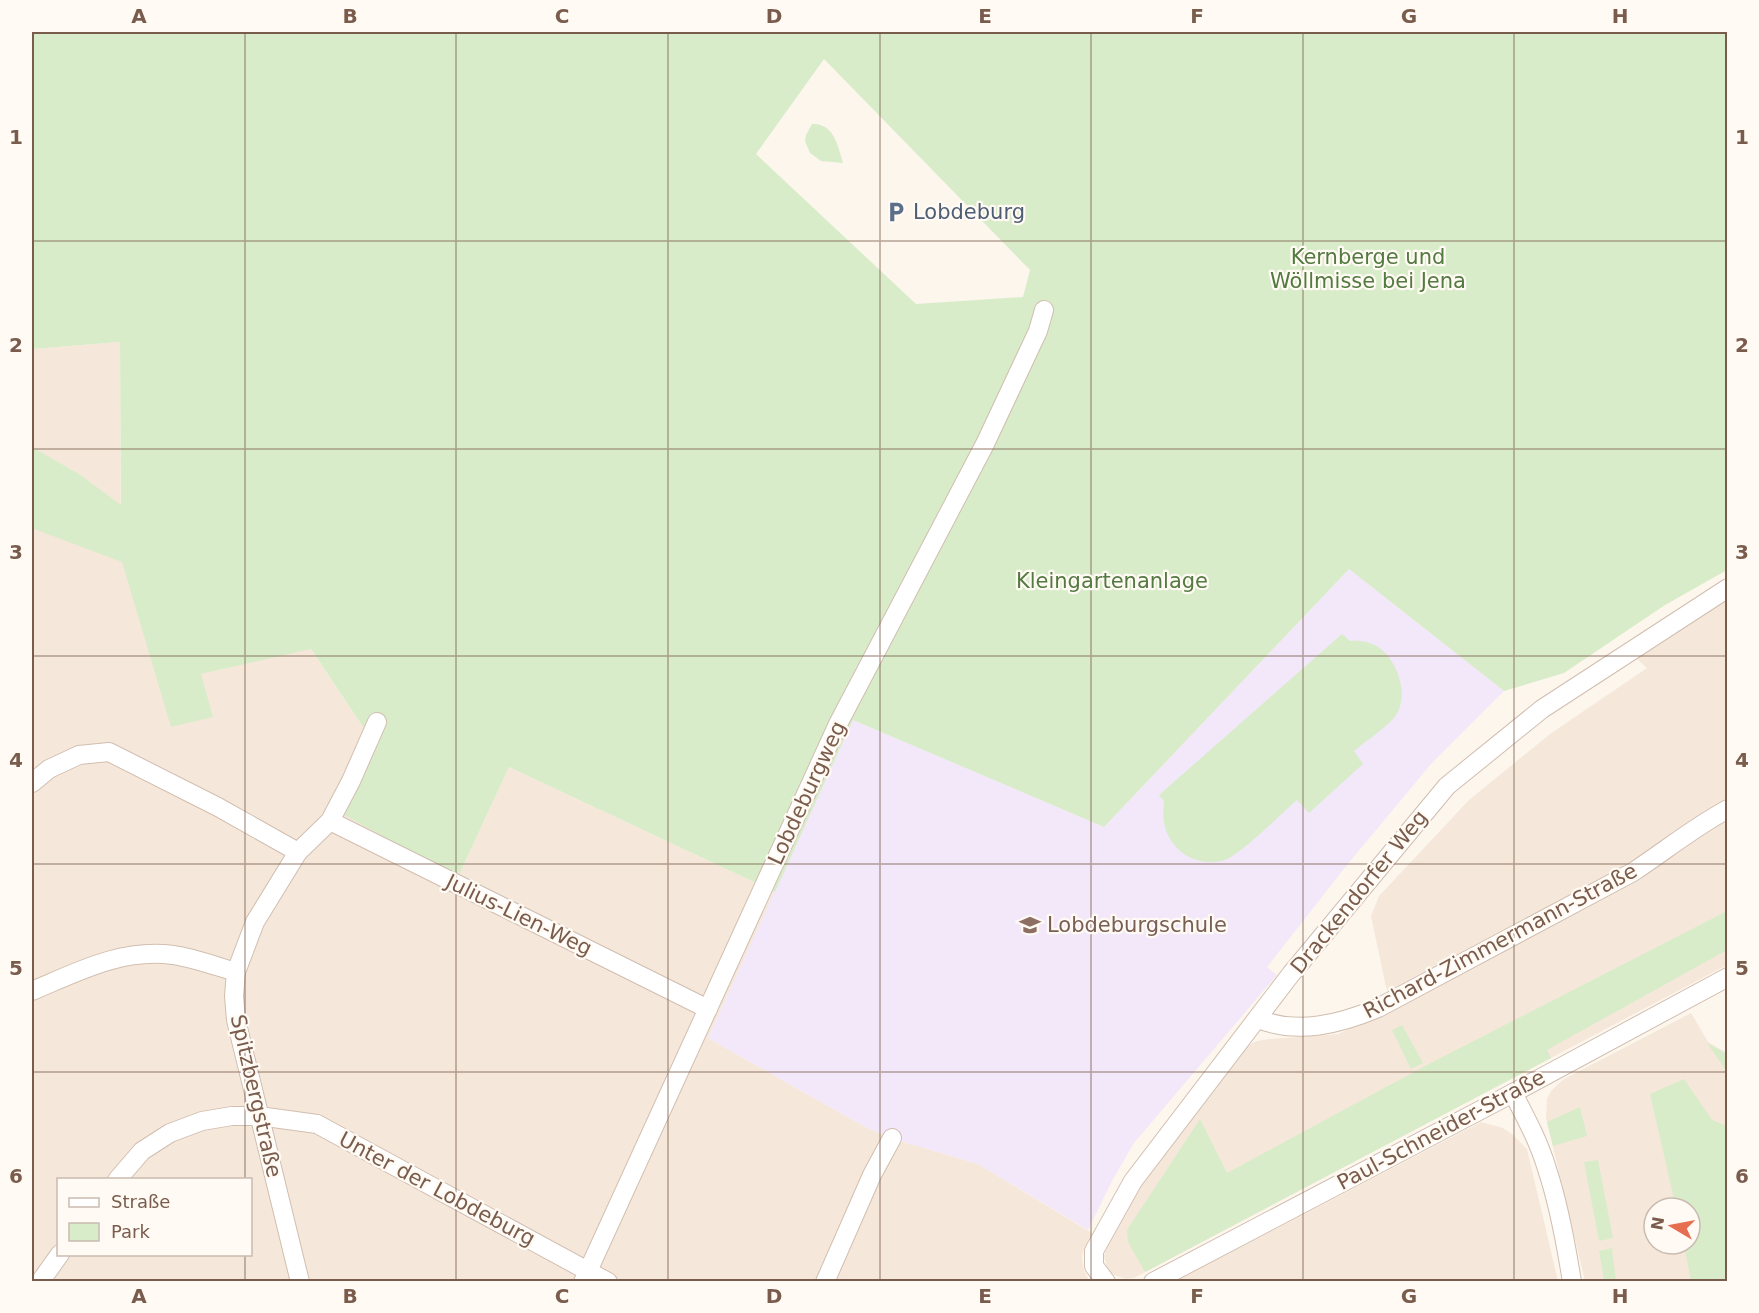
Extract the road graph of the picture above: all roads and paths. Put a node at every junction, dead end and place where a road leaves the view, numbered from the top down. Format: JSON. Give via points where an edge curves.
{"nodes":[{"id":1,"x":1044,"y":310,"type":"dead end"},
{"id":2,"x":1728,"y":588,"type":"edge"},
{"id":3,"x":377,"y":722,"type":"dead end"},
{"id":4,"x":32,"y":783,"type":"edge"},
{"id":5,"x":1728,"y":809,"type":"edge"},
{"id":6,"x":330,"y":821,"type":"junction"},
{"id":7,"x":298,"y":852,"type":"junction"},
{"id":8,"x":236,"y":972,"type":"junction"},
{"id":9,"x":1728,"y":977,"type":"edge"},
{"id":10,"x":32,"y":991,"type":"edge"},
{"id":11,"x":708,"y":1009,"type":"junction"},
{"id":12,"x":1258,"y":1019,"type":"junction"},
{"id":13,"x":1513,"y":1093,"type":"junction"},
{"id":14,"x":259,"y":1116,"type":"junction"},
{"id":15,"x":892,"y":1138,"type":"dead end"},
{"id":16,"x":118,"y":1178,"type":"edge"},
{"id":17,"x":59,"y":1256,"type":"edge"},
{"id":18,"x":585,"y":1276,"type":"edge"},
{"id":19,"x":40,"y":1281,"type":"edge"},
{"id":20,"x":298,"y":1281,"type":"edge"},
{"id":21,"x":608,"y":1281,"type":"edge"},
{"id":22,"x":825,"y":1281,"type":"edge"},
{"id":23,"x":1106,"y":1281,"type":"edge"},
{"id":24,"x":1152,"y":1281,"type":"edge"},
{"id":25,"x":1572,"y":1281,"type":"edge"}],
"edges":[{"from":1,"to":11,"type":"street","name":"Lobdeburgweg","via":[[1038,332],[985,444],[838,724]]},
{"from":2,"to":12,"type":"street","name":"Drackendorfer Weg","via":[[1542,710],[1447,786]]},
{"from":3,"to":6,"type":"street","name":"Spitzbergstraße"},
{"from":4,"to":7,"type":"street","via":[[49,769],[79,755],[110,752]]},
{"from":5,"to":12,"type":"street","name":"Richard-Zimmermann-Straße","via":[[1633,872],[1378,1008],[1348,1021],[1304,1027],[1274,1025]]},
{"from":6,"to":7,"type":"street","name":"Spitzbergstraße"},
{"from":6,"to":11,"type":"street","name":"Julius-Lien-Weg"},
{"from":7,"to":8,"type":"street","name":"Spitzbergstraße","via":[[255,922]]},
{"from":8,"to":10,"type":"street","via":[[173,955],[139,955],[103,960]]},
{"from":8,"to":14,"type":"street","name":"Spitzbergstraße","via":[[236,1020]]},
{"from":9,"to":13,"type":"street","name":"Paul-Schneider-Straße"},
{"from":11,"to":18,"type":"street","name":"Lobdeburgweg"},
{"from":12,"to":23,"type":"street","name":"Drackendorfer Weg","via":[[1119,1204],[1094,1251],[1094,1266]]},
{"from":13,"to":24,"type":"street","name":"Paul-Schneider-Straße"},
{"from":13,"to":25,"type":"street","via":[[1547,1169]]},
{"from":14,"to":16,"type":"street","name":"Unter der Lobdeburg","via":[[202,1121],[170,1133],[142,1151]]},
{"from":14,"to":18,"type":"street","name":"Unter der Lobdeburg","via":[[317,1124]]},
{"from":14,"to":20,"type":"street","name":"Spitzbergstraße"},
{"from":15,"to":22,"type":"street"},
{"from":17,"to":19,"type":"street"},
{"from":18,"to":21,"type":"street","name":"Unter der Lobdeburg"}]}
